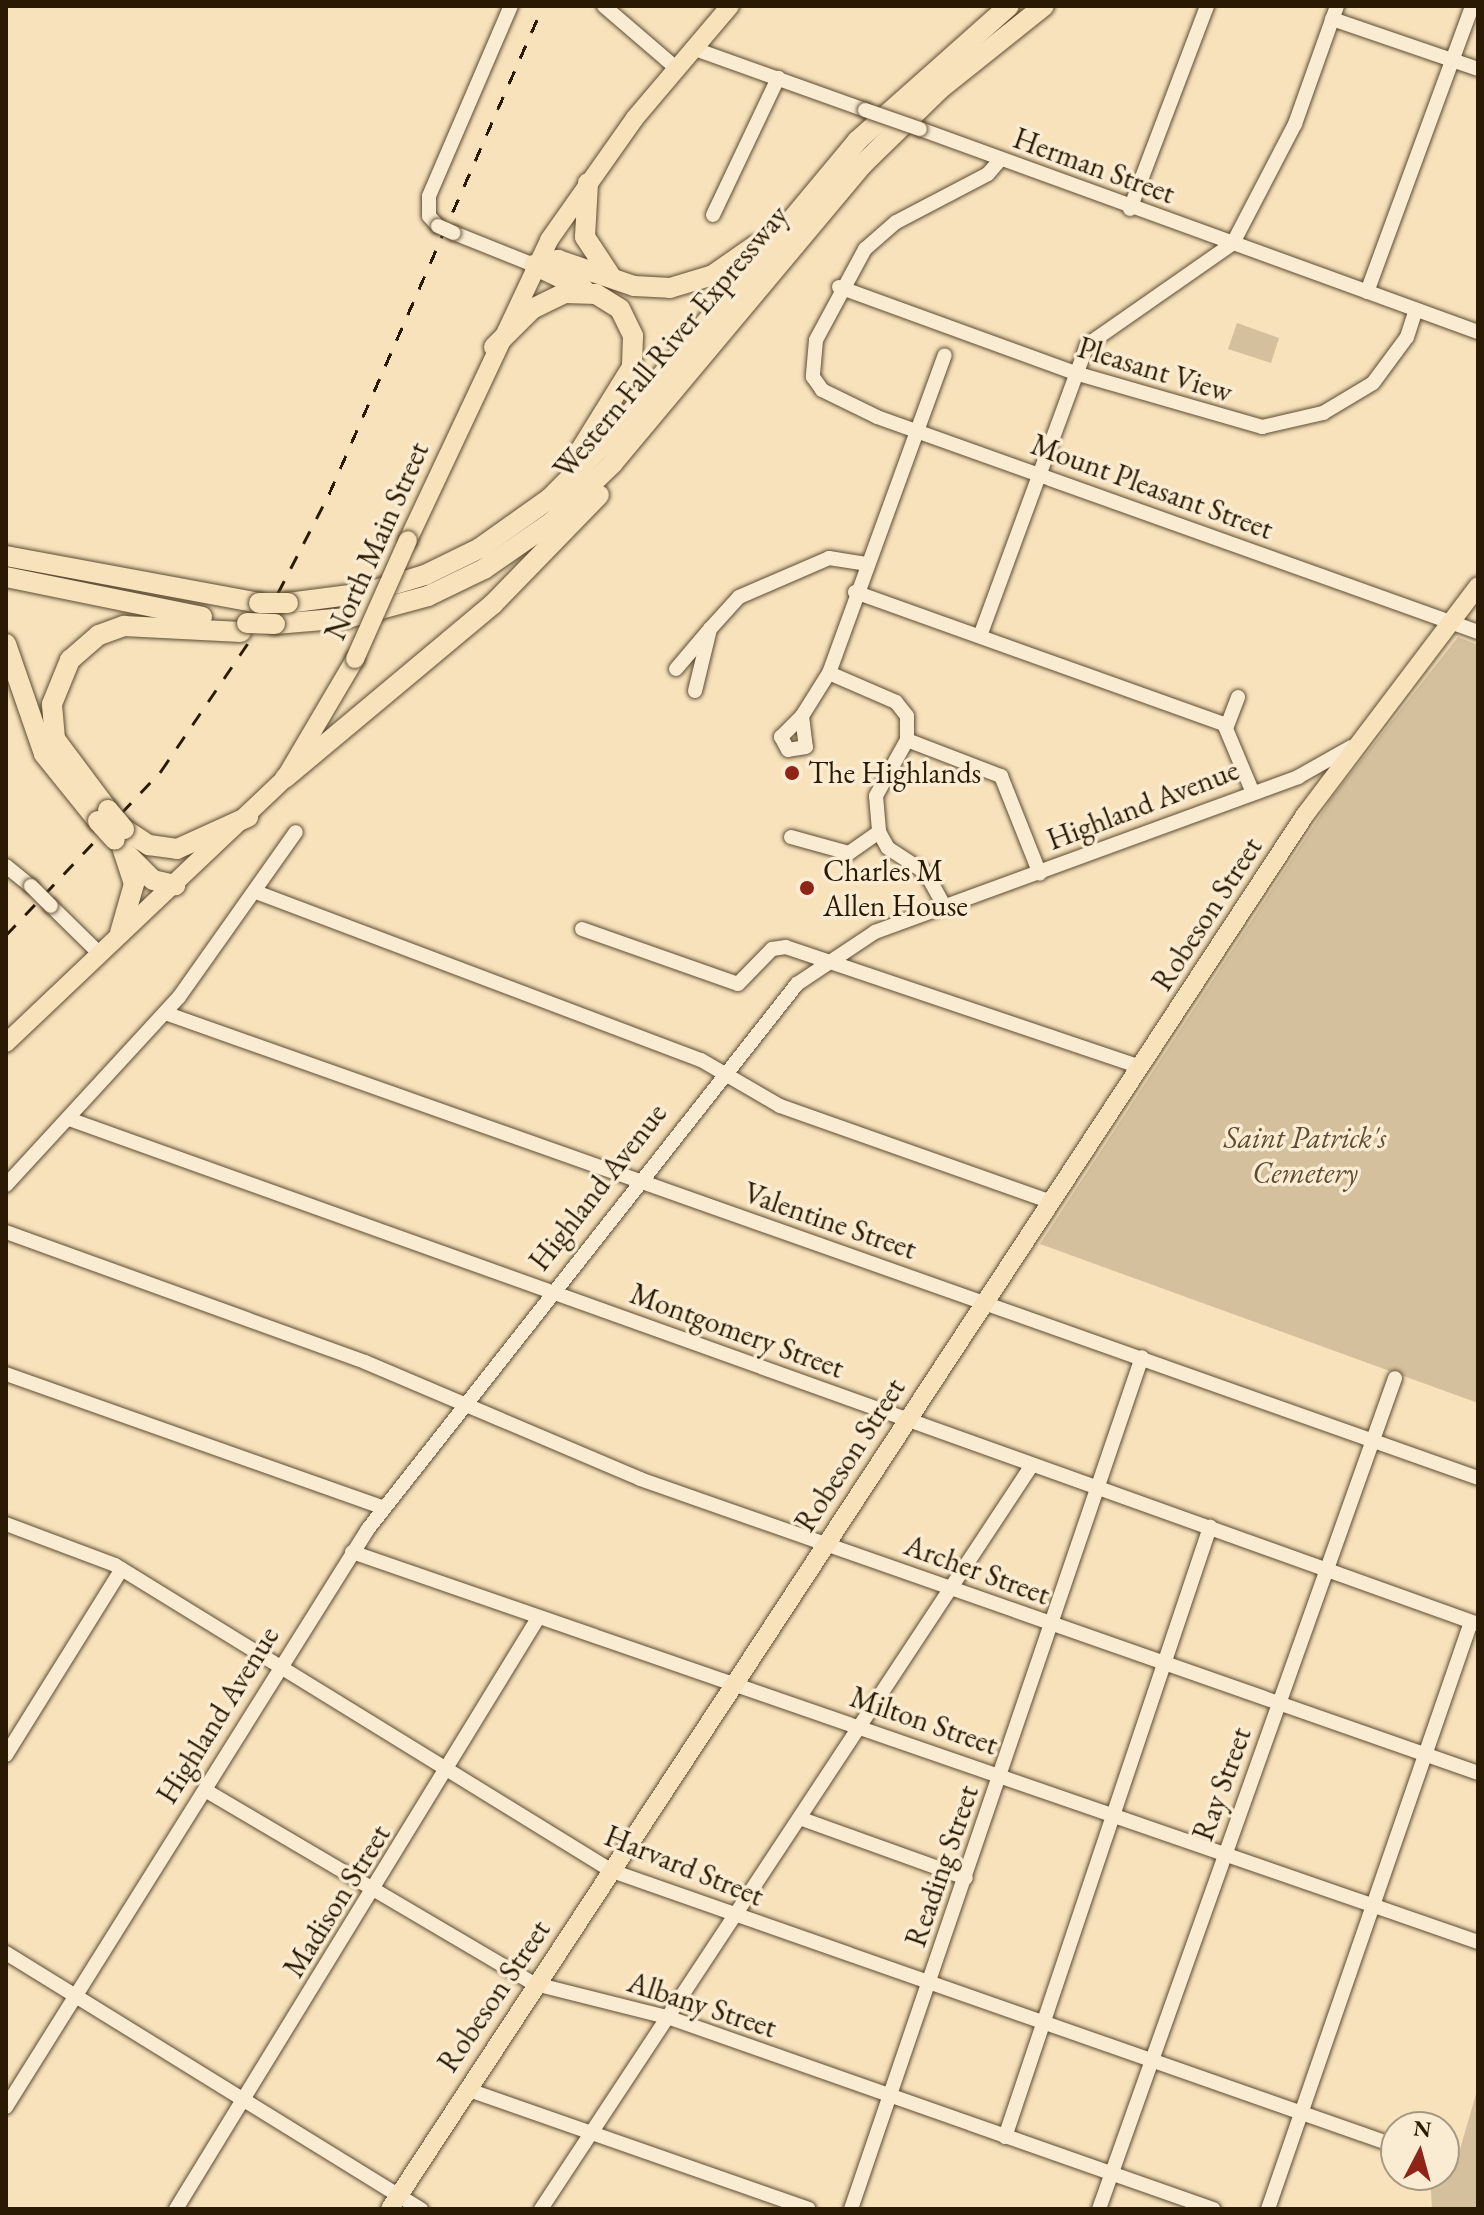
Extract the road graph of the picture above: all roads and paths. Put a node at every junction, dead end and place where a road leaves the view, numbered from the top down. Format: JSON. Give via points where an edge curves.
{"nodes":[{"id":1,"x":511,"y":6,"type":"edge"},
{"id":2,"x":604,"y":6,"type":"edge"},
{"id":3,"x":730,"y":6,"type":"edge"},
{"id":4,"x":1009,"y":6,"type":"edge"},
{"id":5,"x":1044,"y":6,"type":"edge"},
{"id":6,"x":1207,"y":6,"type":"edge"},
{"id":7,"x":1472,"y":6,"type":"edge"},
{"id":8,"x":1335,"y":13,"type":"edge"},
{"id":9,"x":692,"y":48,"type":"junction"},
{"id":10,"x":1453,"y":59,"type":"junction"},
{"id":11,"x":676,"y":68,"type":"junction"},
{"id":12,"x":1478,"y":69,"type":"edge"},
{"id":13,"x":778,"y":78,"type":"junction"},
{"id":14,"x":1000,"y":160,"type":"junction"},
{"id":15,"x":588,"y":183,"type":"junction"},
{"id":16,"x":816,"y":187,"type":"junction"},
{"id":17,"x":1130,"y":209,"type":"junction"},
{"id":18,"x":713,"y":215,"type":"dead end"},
{"id":19,"x":1233,"y":243,"type":"junction"},
{"id":20,"x":534,"y":265,"type":"junction"},
{"id":21,"x":623,"y":283,"type":"junction"},
{"id":22,"x":839,"y":287,"type":"junction"},
{"id":23,"x":1367,"y":292,"type":"junction"},
{"id":24,"x":596,"y":294,"type":"junction"},
{"id":25,"x":1416,"y":310,"type":"junction"},
{"id":26,"x":1478,"y":332,"type":"edge"},
{"id":27,"x":494,"y":347,"type":"junction"},
{"id":28,"x":945,"y":355,"type":"dead end"},
{"id":29,"x":1075,"y":373,"type":"junction"},
{"id":30,"x":662,"y":405,"type":"junction"},
{"id":31,"x":914,"y":426,"type":"junction"},
{"id":32,"x":1040,"y":475,"type":"junction"},
{"id":33,"x":498,"y":537,"type":"junction"},
{"id":34,"x":6,"y":556,"type":"edge"},
{"id":35,"x":865,"y":564,"type":"junction"},
{"id":36,"x":6,"y":577,"type":"edge"},
{"id":37,"x":1478,"y":586,"type":"edge"},
{"id":38,"x":855,"y":592,"type":"junction"},
{"id":39,"x":1450,"y":621,"type":"junction"},
{"id":40,"x":244,"y":628,"type":"junction"},
{"id":41,"x":710,"y":629,"type":"junction"},
{"id":42,"x":1478,"y":632,"type":"edge"},
{"id":43,"x":980,"y":636,"type":"junction"},
{"id":44,"x":6,"y":644,"type":"edge"},
{"id":45,"x":676,"y":669,"type":"dead end"},
{"id":46,"x":829,"y":673,"type":"junction"},
{"id":47,"x":695,"y":691,"type":"dead end"},
{"id":48,"x":1238,"y":697,"type":"dead end"},
{"id":49,"x":802,"y":716,"type":"dead end"},
{"id":50,"x":1227,"y":726,"type":"junction"},
{"id":51,"x":1363,"y":736,"type":"junction"},
{"id":52,"x":907,"y":740,"type":"junction"},
{"id":53,"x":285,"y":778,"type":"junction"},
{"id":54,"x":1253,"y":793,"type":"junction"},
{"id":55,"x":103,"y":816,"type":"junction"},
{"id":56,"x":248,"y":817,"type":"junction"},
{"id":57,"x":296,"y":832,"type":"dead end"},
{"id":58,"x":879,"y":832,"type":"junction"},
{"id":59,"x":791,"y":837,"type":"dead end"},
{"id":60,"x":120,"y":839,"type":"junction"},
{"id":61,"x":6,"y":866,"type":"edge"},
{"id":62,"x":1040,"y":874,"type":"junction"},
{"id":63,"x":175,"y":885,"type":"junction"},
{"id":64,"x":256,"y":892,"type":"junction"},
{"id":65,"x":945,"y":907,"type":"junction"},
{"id":66,"x":582,"y":929,"type":"dead end"},
{"id":67,"x":120,"y":933,"type":"junction"},
{"id":68,"x":98,"y":952,"type":"junction"},
{"id":69,"x":824,"y":962,"type":"junction"},
{"id":70,"x":165,"y":1013,"type":"junction"},
{"id":71,"x":6,"y":1043,"type":"edge"},
{"id":72,"x":1140,"y":1067,"type":"junction"},
{"id":73,"x":719,"y":1077,"type":"junction"},
{"id":74,"x":69,"y":1119,"type":"junction"},
{"id":75,"x":637,"y":1181,"type":"junction"},
{"id":76,"x":6,"y":1185,"type":"edge"},
{"id":77,"x":1051,"y":1202,"type":"junction"},
{"id":78,"x":6,"y":1232,"type":"edge"},
{"id":79,"x":552,"y":1291,"type":"junction"},
{"id":80,"x":984,"y":1303,"type":"junction"},
{"id":81,"x":1142,"y":1357,"type":"junction"},
{"id":82,"x":6,"y":1374,"type":"edge"},
{"id":83,"x":1395,"y":1378,"type":"dead end"},
{"id":84,"x":462,"y":1407,"type":"junction"},
{"id":85,"x":907,"y":1419,"type":"junction"},
{"id":86,"x":1373,"y":1441,"type":"junction"},
{"id":87,"x":1032,"y":1465,"type":"junction"},
{"id":88,"x":1478,"y":1478,"type":"edge"},
{"id":89,"x":1101,"y":1488,"type":"junction"},
{"id":90,"x":384,"y":1508,"type":"junction"},
{"id":91,"x":6,"y":1524,"type":"edge"},
{"id":92,"x":1210,"y":1527,"type":"junction"},
{"id":93,"x":825,"y":1544,"type":"junction"},
{"id":94,"x":352,"y":1552,"type":"junction"},
{"id":95,"x":122,"y":1569,"type":"junction"},
{"id":96,"x":1325,"y":1569,"type":"junction"},
{"id":97,"x":952,"y":1588,"type":"junction"},
{"id":98,"x":538,"y":1618,"type":"junction"},
{"id":99,"x":1475,"y":1623,"type":"edge"},
{"id":100,"x":1054,"y":1625,"type":"junction"},
{"id":101,"x":1165,"y":1662,"type":"junction"},
{"id":102,"x":279,"y":1668,"type":"junction"},
{"id":103,"x":735,"y":1683,"type":"junction"},
{"id":104,"x":1280,"y":1701,"type":"junction"},
{"id":105,"x":863,"y":1727,"type":"junction"},
{"id":106,"x":6,"y":1755,"type":"edge"},
{"id":107,"x":1427,"y":1755,"type":"junction"},
{"id":108,"x":447,"y":1772,"type":"junction"},
{"id":109,"x":1478,"y":1773,"type":"edge"},
{"id":110,"x":1001,"y":1776,"type":"junction"},
{"id":111,"x":205,"y":1790,"type":"junction"},
{"id":112,"x":1111,"y":1814,"type":"junction"},
{"id":113,"x":802,"y":1819,"type":"junction"},
{"id":114,"x":1224,"y":1853,"type":"junction"},
{"id":115,"x":612,"y":1871,"type":"junction"},
{"id":116,"x":966,"y":1878,"type":"junction"},
{"id":117,"x":374,"y":1893,"type":"junction"},
{"id":118,"x":1375,"y":1906,"type":"junction"},
{"id":119,"x":736,"y":1917,"type":"junction"},
{"id":120,"x":1478,"y":1942,"type":"edge"},
{"id":121,"x":6,"y":1953,"type":"edge"},
{"id":122,"x":929,"y":1981,"type":"junction"},
{"id":123,"x":535,"y":1984,"type":"junction"},
{"id":124,"x":74,"y":1998,"type":"junction"},
{"id":125,"x":670,"y":2018,"type":"junction"},
{"id":126,"x":1041,"y":2022,"type":"junction"},
{"id":127,"x":1153,"y":2060,"type":"junction"},
{"id":128,"x":466,"y":2089,"type":"junction"},
{"id":129,"x":889,"y":2097,"type":"junction"},
{"id":130,"x":243,"y":2102,"type":"junction"},
{"id":131,"x":6,"y":2107,"type":"edge"},
{"id":132,"x":1303,"y":2113,"type":"junction"},
{"id":133,"x":595,"y":2132,"type":"junction"},
{"id":134,"x":1005,"y":2137,"type":"junction"},
{"id":135,"x":1380,"y":2140,"type":"edge"},
{"id":136,"x":1112,"y":2174,"type":"junction"},
{"id":137,"x":393,"y":2204,"type":"edge"},
{"id":138,"x":176,"y":2209,"type":"edge"},
{"id":139,"x":421,"y":2209,"type":"edge"},
{"id":140,"x":541,"y":2209,"type":"edge"},
{"id":141,"x":809,"y":2209,"type":"edge"},
{"id":142,"x":851,"y":2209,"type":"edge"},
{"id":143,"x":1099,"y":2209,"type":"edge"},
{"id":144,"x":1213,"y":2209,"type":"edge"},
{"id":145,"x":1268,"y":2209,"type":"edge"}],
"edges":[{"from":1,"to":20,"type":"street","bridge":true,"via":[[429,196],[429,216],[438,226]]},
{"from":2,"to":11,"type":"street"},
{"from":3,"to":9,"type":"main road","name":"North Main Street"},
{"from":4,"to":16,"type":"highway","name":"Western Fall River Expressway","via":[[886,111]]},
{"from":5,"to":30,"type":"highway","name":"Western Fall River Expressway","via":[[948,82],[863,164]]},
{"from":6,"to":17,"type":"street"},
{"from":7,"to":10,"type":"street"},
{"from":8,"to":10,"type":"street"},
{"from":8,"to":19,"type":"street","via":[[1295,124]]},
{"from":9,"to":11,"type":"main road","name":"North Main Street"},
{"from":9,"to":13,"type":"street","name":"Herman Street"},
{"from":10,"to":12,"type":"street"},
{"from":10,"to":23,"type":"street"},
{"from":11,"to":15,"type":"main road","name":"North Main Street"},
{"from":13,"to":14,"type":"street","name":"Herman Street","bridge":true},
{"from":13,"to":18,"type":"street"},
{"from":14,"to":17,"type":"street","name":"Herman Street"},
{"from":14,"to":22,"type":"street","via":[[988,174],[896,222]]},
{"from":15,"to":20,"type":"main road","name":"North Main Street"},
{"from":15,"to":21,"type":"highway","via":[[587,244]]},
{"from":16,"to":21,"type":"highway","via":[[713,275],[670,288]]},
{"from":16,"to":33,"type":"highway","name":"Western Fall River Expressway","via":[[593,456]]},
{"from":17,"to":19,"type":"street","name":"Herman Street"},
{"from":19,"to":23,"type":"street","name":"Herman Street"},
{"from":19,"to":29,"type":"street","via":[[1103,329]]},
{"from":20,"to":21,"type":"highway","via":[[558,260]]},
{"from":20,"to":24,"type":"highway"},
{"from":20,"to":27,"type":"main road","name":"North Main Street"},
{"from":22,"to":29,"type":"street","name":"Pleasant View"},
{"from":22,"to":31,"type":"street","name":"Mount Pleasant Street","via":[[816,340],[816,381],[840,401]]},
{"from":23,"to":25,"type":"street","name":"Herman Street"},
{"from":24,"to":27,"type":"highway","via":[[546,300]]},
{"from":24,"to":33,"type":"highway","via":[[631,329],[629,375],[590,439]]},
{"from":25,"to":26,"type":"street","name":"Herman Street"},
{"from":25,"to":29,"type":"street","name":"Pleasant View","via":[[1407,337],[1373,383],[1294,422],[1242,424]]},
{"from":27,"to":53,"type":"main road","name":"North Main Street","bridge":true,"via":[[355,659]]},
{"from":28,"to":31,"type":"street"},
{"from":29,"to":32,"type":"street"},
{"from":30,"to":40,"type":"highway","name":"Western Fall River Expressway","via":[[598,480],[519,547],[428,596],[347,618]]},
{"from":30,"to":53,"type":"highway","via":[[607,486],[523,576]]},
{"from":31,"to":32,"type":"street","name":"Mount Pleasant Street"},
{"from":31,"to":35,"type":"street"},
{"from":32,"to":39,"type":"street","name":"Mount Pleasant Street"},
{"from":32,"to":43,"type":"street"},
{"from":33,"to":34,"type":"highway","name":"Western Fall River Expressway","bridge":true,"via":[[404,582],[288,603],[259,603]]},
{"from":35,"to":38,"type":"street"},
{"from":35,"to":41,"type":"street","via":[[829,558],[761,581]]},
{"from":36,"to":40,"type":"highway"},
{"from":37,"to":39,"type":"main road","name":"Highland Avenue"},
{"from":38,"to":43,"type":"street"},
{"from":38,"to":46,"type":"street"},
{"from":39,"to":42,"type":"street","name":"Mount Pleasant Street"},
{"from":39,"to":51,"type":"main road","name":"Highland Avenue"},
{"from":40,"to":55,"type":"highway","via":[[124,626],[99,635],[70,660],[52,704],[55,739]]},
{"from":41,"to":45,"type":"street"},
{"from":41,"to":47,"type":"street"},
{"from":43,"to":50,"type":"street"},
{"from":44,"to":55,"type":"highway","via":[[39,746]]},
{"from":46,"to":49,"type":"street"},
{"from":46,"to":52,"type":"street","via":[[896,702],[907,716]]},
{"from":48,"to":50,"type":"street"},
{"from":50,"to":54,"type":"street"},
{"from":51,"to":54,"type":"street","name":"Highland Avenue","via":[[1315,769]]},
{"from":51,"to":72,"type":"main road","name":"Robeson Street"},
{"from":52,"to":58,"type":"street","via":[[876,796]]},
{"from":52,"to":62,"type":"street","via":[[1001,776]]},
{"from":53,"to":56,"type":"main road","name":"North Main Street"},
{"from":54,"to":62,"type":"street","name":"Highland Avenue"},
{"from":55,"to":60,"type":"highway","bridge":true},
{"from":56,"to":60,"type":"highway","via":[[177,849]]},
{"from":56,"to":63,"type":"main road","name":"North Main Street"},
{"from":57,"to":64,"type":"street"},
{"from":58,"to":59,"type":"street","via":[[849,853]]},
{"from":58,"to":65,"type":"street","via":[[888,848],[926,873]]},
{"from":60,"to":63,"type":"highway","via":[[153,880]]},
{"from":60,"to":67,"type":"highway","via":[[134,884]]},
{"from":61,"to":68,"type":"street","bridge":true},
{"from":62,"to":65,"type":"street","name":"Highland Avenue"},
{"from":63,"to":67,"type":"main road","name":"North Main Street"},
{"from":64,"to":70,"type":"street"},
{"from":64,"to":73,"type":"street","via":[[701,1060]]},
{"from":65,"to":69,"type":"street","name":"Highland Avenue","via":[[875,932]]},
{"from":66,"to":69,"type":"street","via":[[738,984],[772,949],[786,947]]},
{"from":67,"to":68,"type":"main road","name":"North Main Street"},
{"from":68,"to":71,"type":"main road","name":"North Main Street"},
{"from":69,"to":72,"type":"street","via":[[901,982]]},
{"from":69,"to":73,"type":"street","name":"Highland Avenue"},
{"from":70,"to":74,"type":"street"},
{"from":70,"to":75,"type":"street","name":"Valentine Street"},
{"from":72,"to":77,"type":"main road","name":"Robeson Street"},
{"from":73,"to":75,"type":"street","name":"Highland Avenue"},
{"from":73,"to":77,"type":"street","via":[[780,1106]]},
{"from":74,"to":76,"type":"street"},
{"from":74,"to":79,"type":"street","name":"Montgomery Street"},
{"from":75,"to":79,"type":"street","name":"Highland Avenue"},
{"from":75,"to":80,"type":"street","name":"Valentine Street"},
{"from":77,"to":80,"type":"main road","name":"Robeson Street"},
{"from":78,"to":84,"type":"street","name":"Archer Street","via":[[366,1363]]},
{"from":79,"to":84,"type":"street","name":"Highland Avenue"},
{"from":79,"to":85,"type":"street","name":"Montgomery Street"},
{"from":80,"to":81,"type":"street","name":"Valentine Street"},
{"from":80,"to":85,"type":"main road","name":"Robeson Street"},
{"from":81,"to":86,"type":"street","name":"Valentine Street"},
{"from":81,"to":89,"type":"street","name":"Reading Street"},
{"from":82,"to":90,"type":"street"},
{"from":83,"to":86,"type":"street","name":"Ray Street"},
{"from":84,"to":90,"type":"street","name":"Highland Avenue"},
{"from":84,"to":93,"type":"street","name":"Archer Street"},
{"from":85,"to":87,"type":"street","name":"Montgomery Street"},
{"from":85,"to":93,"type":"main road","name":"Robeson Street"},
{"from":86,"to":88,"type":"street","name":"Valentine Street"},
{"from":86,"to":96,"type":"street","name":"Ray Street"},
{"from":87,"to":89,"type":"street","name":"Montgomery Street"},
{"from":87,"to":97,"type":"street"},
{"from":89,"to":92,"type":"street","name":"Montgomery Street"},
{"from":89,"to":100,"type":"street","name":"Reading Street"},
{"from":90,"to":94,"type":"street","name":"Highland Avenue"},
{"from":91,"to":95,"type":"street","name":"Harvard Street"},
{"from":92,"to":96,"type":"street","name":"Montgomery Street"},
{"from":92,"to":101,"type":"street"},
{"from":93,"to":97,"type":"street","name":"Archer Street"},
{"from":93,"to":103,"type":"main road","name":"Robeson Street"},
{"from":94,"to":98,"type":"street","name":"Milton Street"},
{"from":94,"to":102,"type":"street","name":"Highland Avenue"},
{"from":95,"to":102,"type":"street","name":"Harvard Street"},
{"from":95,"to":106,"type":"street"},
{"from":96,"to":99,"type":"street","name":"Montgomery Street"},
{"from":96,"to":104,"type":"street","name":"Ray Street"},
{"from":97,"to":100,"type":"street","name":"Archer Street"},
{"from":97,"to":105,"type":"street"},
{"from":98,"to":103,"type":"street","name":"Milton Street"},
{"from":98,"to":108,"type":"street","name":"Madison Street"},
{"from":99,"to":107,"type":"street"},
{"from":100,"to":101,"type":"street","name":"Archer Street"},
{"from":100,"to":110,"type":"street","name":"Reading Street"},
{"from":101,"to":104,"type":"street","name":"Archer Street"},
{"from":101,"to":112,"type":"street"},
{"from":102,"to":108,"type":"street","name":"Harvard Street"},
{"from":102,"to":111,"type":"street","name":"Highland Avenue"},
{"from":103,"to":105,"type":"street","name":"Milton Street"},
{"from":103,"to":115,"type":"main road","name":"Robeson Street"},
{"from":104,"to":107,"type":"street","name":"Archer Street"},
{"from":104,"to":114,"type":"street","name":"Ray Street"},
{"from":105,"to":110,"type":"street","name":"Milton Street"},
{"from":105,"to":113,"type":"street"},
{"from":107,"to":109,"type":"street","name":"Archer Street"},
{"from":107,"to":118,"type":"street"},
{"from":108,"to":115,"type":"street","name":"Harvard Street"},
{"from":108,"to":117,"type":"street","name":"Madison Street"},
{"from":110,"to":112,"type":"street","name":"Milton Street"},
{"from":110,"to":116,"type":"street","name":"Reading Street"},
{"from":111,"to":117,"type":"street","name":"Albany Street"},
{"from":111,"to":124,"type":"street","name":"Highland Avenue"},
{"from":112,"to":114,"type":"street","name":"Milton Street"},
{"from":112,"to":126,"type":"street"},
{"from":113,"to":116,"type":"street"},
{"from":113,"to":119,"type":"street"},
{"from":114,"to":118,"type":"street","name":"Milton Street"},
{"from":114,"to":127,"type":"street","name":"Ray Street"},
{"from":115,"to":119,"type":"street","name":"Harvard Street"},
{"from":115,"to":123,"type":"main road","name":"Robeson Street"},
{"from":116,"to":122,"type":"street","name":"Reading Street"},
{"from":117,"to":123,"type":"street","name":"Albany Street"},
{"from":117,"to":130,"type":"street","name":"Madison Street"},
{"from":118,"to":120,"type":"street","name":"Milton Street"},
{"from":118,"to":132,"type":"street"},
{"from":119,"to":122,"type":"street","name":"Harvard Street"},
{"from":119,"to":125,"type":"street"},
{"from":121,"to":124,"type":"street"},
{"from":122,"to":126,"type":"street","name":"Harvard Street"},
{"from":122,"to":129,"type":"street","name":"Reading Street"},
{"from":123,"to":125,"type":"street","name":"Albany Street"},
{"from":123,"to":128,"type":"main road","name":"Robeson Street"},
{"from":124,"to":130,"type":"street"},
{"from":124,"to":131,"type":"street","name":"Highland Avenue"},
{"from":125,"to":129,"type":"street","name":"Albany Street"},
{"from":125,"to":133,"type":"street"},
{"from":126,"to":127,"type":"street","name":"Harvard Street"},
{"from":126,"to":134,"type":"street"},
{"from":127,"to":132,"type":"street","name":"Harvard Street"},
{"from":127,"to":136,"type":"street","name":"Ray Street"},
{"from":128,"to":133,"type":"street"},
{"from":128,"to":137,"type":"main road","name":"Robeson Street"},
{"from":129,"to":134,"type":"street","name":"Albany Street"},
{"from":129,"to":142,"type":"street","name":"Reading Street"},
{"from":130,"to":137,"type":"street"},
{"from":130,"to":138,"type":"street","name":"Madison Street"},
{"from":132,"to":135,"type":"street","name":"Harvard Street"},
{"from":132,"to":145,"type":"street"},
{"from":133,"to":140,"type":"street"},
{"from":133,"to":141,"type":"street"},
{"from":134,"to":136,"type":"street","name":"Albany Street"},
{"from":136,"to":143,"type":"street","name":"Ray Street"},
{"from":136,"to":144,"type":"street","name":"Albany Street"},
{"from":137,"to":139,"type":"street"}]}
